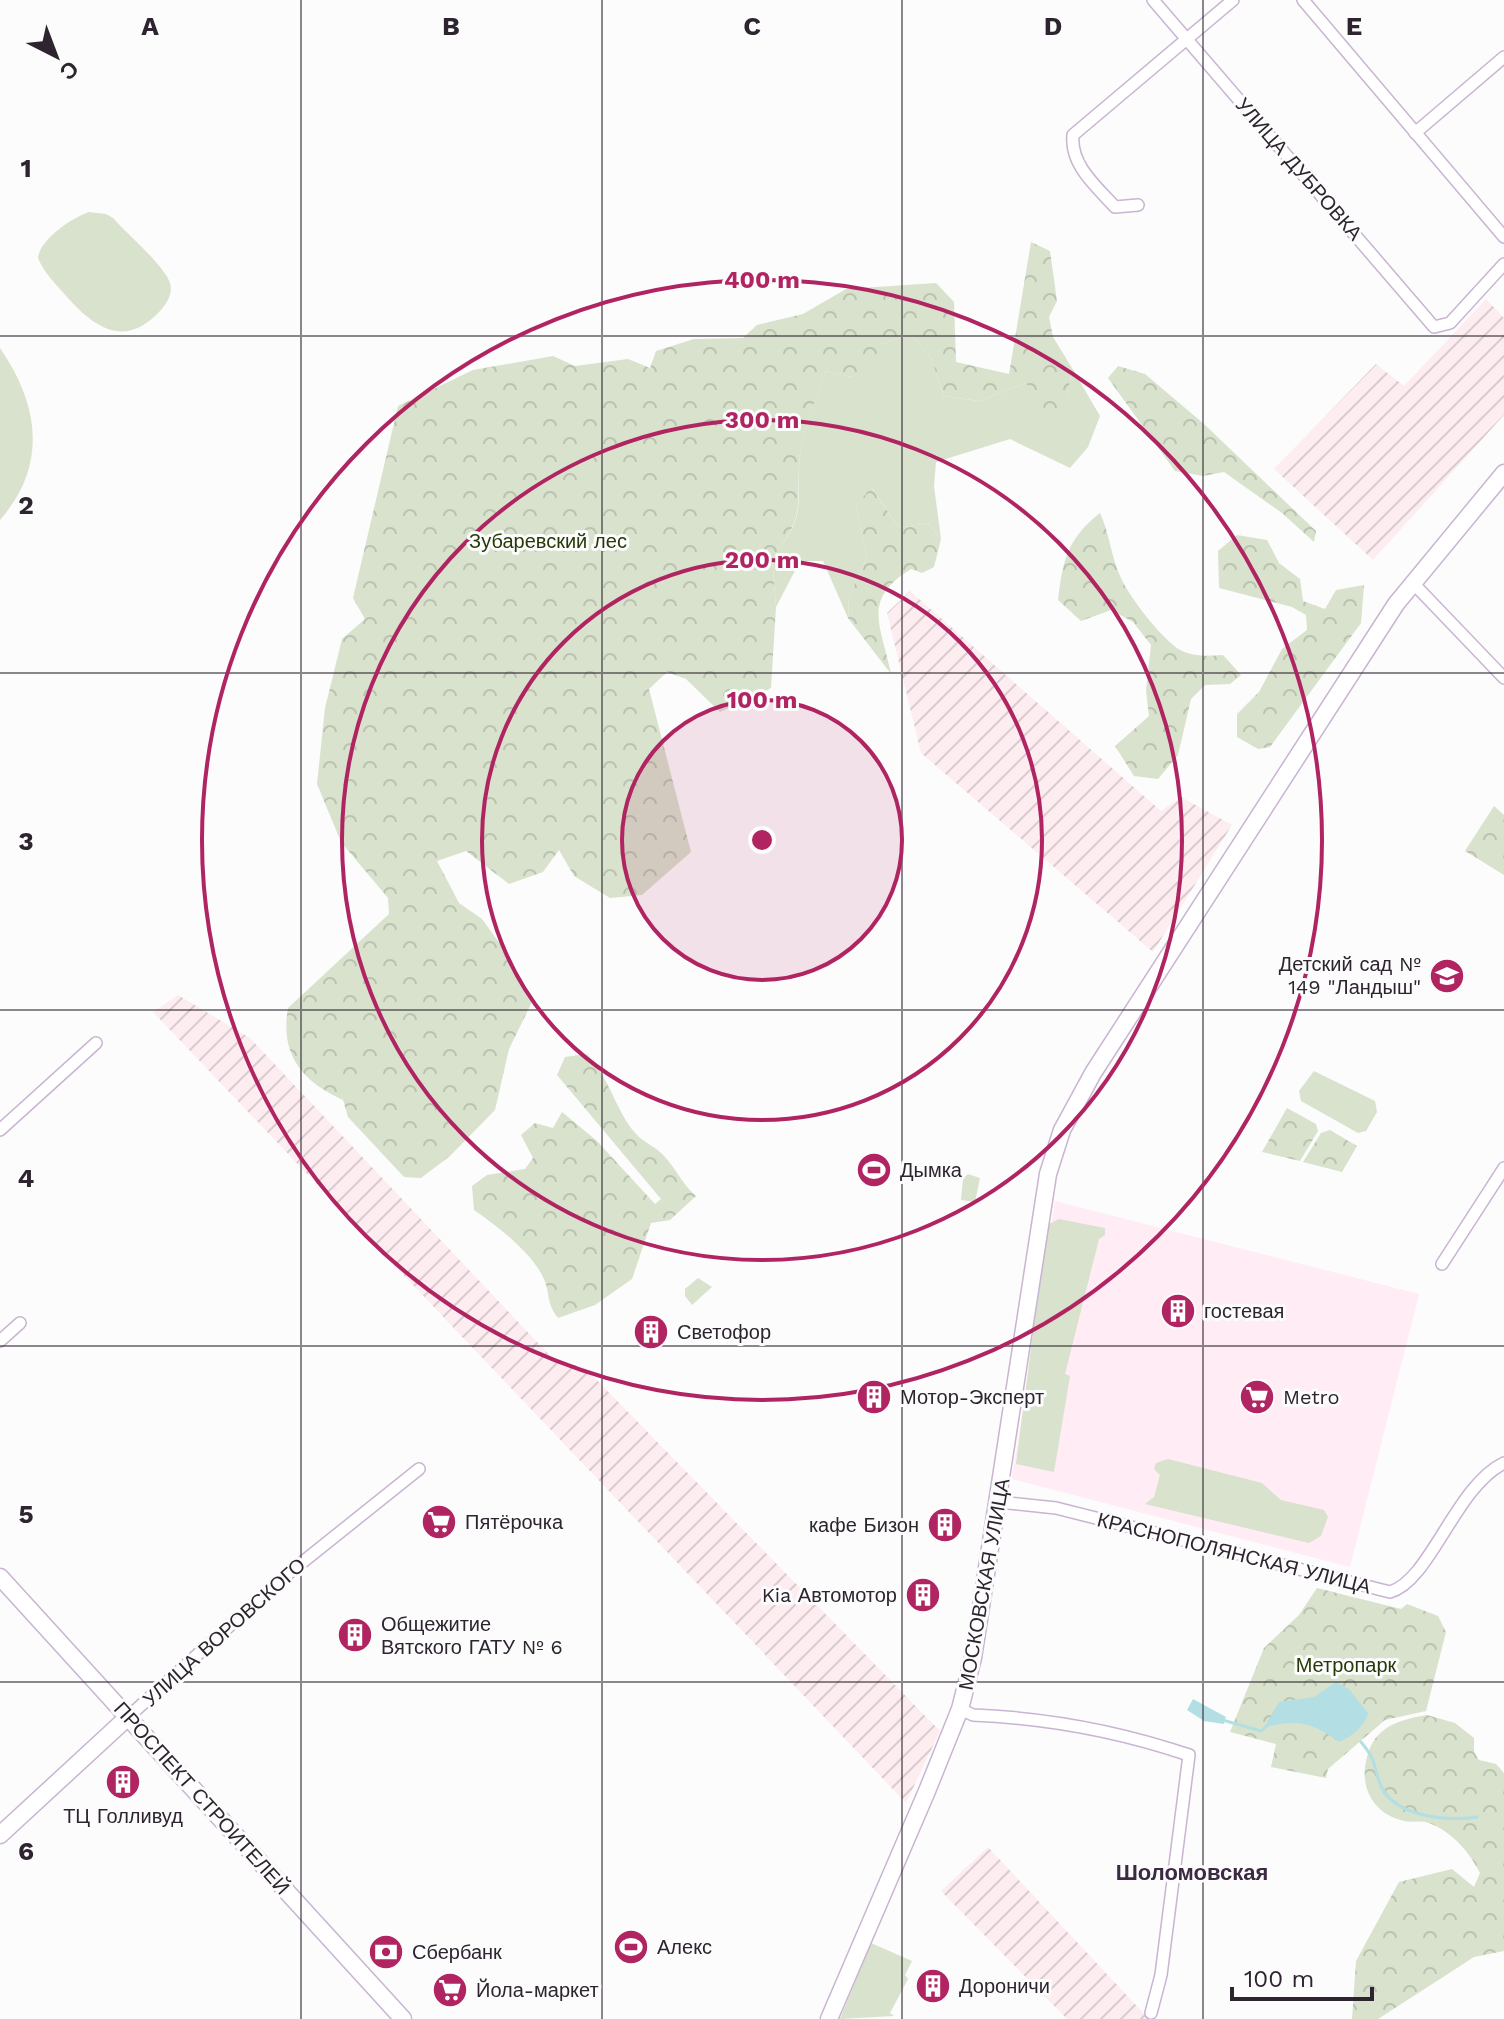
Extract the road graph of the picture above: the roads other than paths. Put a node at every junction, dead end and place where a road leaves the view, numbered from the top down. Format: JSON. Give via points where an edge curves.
{"nodes":[{"id":1,"x":1153,"y":0,"type":"edge"},
{"id":2,"x":1233,"y":0,"type":"edge"},
{"id":3,"x":1303,"y":0,"type":"edge"},
{"id":4,"x":1185,"y":38,"type":"junction"},
{"id":5,"x":1504,"y":57,"type":"edge"},
{"id":6,"x":1415,"y":133,"type":"junction"},
{"id":7,"x":1138,"y":205,"type":"dead end"},
{"id":8,"x":1504,"y":237,"type":"edge"},
{"id":9,"x":1504,"y":264,"type":"edge"},
{"id":10,"x":1504,"y":473,"type":"edge"},
{"id":11,"x":1413,"y":583,"type":"junction"},
{"id":12,"x":1504,"y":678,"type":"edge"},
{"id":13,"x":96,"y":1043,"type":"dead end"},
{"id":14,"x":0,"y":1130,"type":"edge"},
{"id":15,"x":1504,"y":1168,"type":"edge"},
{"id":16,"x":1442,"y":1264,"type":"dead end"},
{"id":17,"x":20,"y":1323,"type":"dead end"},
{"id":18,"x":0,"y":1341,"type":"edge"},
{"id":19,"x":1504,"y":1463,"type":"edge"},
{"id":20,"x":419,"y":1469,"type":"dead end"},
{"id":21,"x":999,"y":1502,"type":"junction"},
{"id":22,"x":0,"y":1577,"type":"edge"},
{"id":23,"x":960,"y":1709,"type":"junction"},
{"id":24,"x":128,"y":1717,"type":"junction"},
{"id":25,"x":0,"y":1835,"type":"edge"},
{"id":26,"x":1151,"y":2013,"type":"dead end"},
{"id":27,"x":403,"y":2019,"type":"edge"},
{"id":28,"x":829,"y":2019,"type":"edge"}],
"edges":[{"from":1,"to":4,"type":"street","name":"УЛИЦА ДУБРОВКА"},
{"from":2,"to":4,"type":"street"},
{"from":3,"to":6,"type":"street"},
{"from":4,"to":7,"type":"street","via":[[1073,135],[1072,149],[1082,170],[1115,207]]},
{"from":4,"to":9,"type":"street","name":"УЛИЦА ДУБРОВКА","via":[[1434,327],[1450,323]]},
{"from":5,"to":6,"type":"street"},
{"from":6,"to":8,"type":"street"},
{"from":10,"to":11,"type":"main road","name":"МОСКОВСКАЯ УЛИЦА"},
{"from":11,"to":12,"type":"street"},
{"from":11,"to":21,"type":"main road","name":"МОСКОВСКАЯ УЛИЦА","via":[[1093,1073],[1062,1130],[1048,1174]]},
{"from":13,"to":14,"type":"street"},
{"from":15,"to":16,"type":"street"},
{"from":17,"to":18,"type":"street"},
{"from":19,"to":21,"type":"street","name":"КРАСНОПОЛЯНСКАЯ УЛИЦА","via":[[1474,1486],[1409,1580],[1390,1592],[1056,1508]]},
{"from":20,"to":24,"type":"street","name":"УЛИЦА ВОРОВСКОГО","via":[[284,1577]]},
{"from":21,"to":23,"type":"main road","name":"МОСКОВСКАЯ УЛИЦА"},
{"from":22,"to":24,"type":"main road","name":"ПРОСПЕКТ СТРОИТЕЛЕЙ"},
{"from":23,"to":26,"type":"street","via":[[973,1715],[1067,1722],[1189,1755],[1161,1975]]},
{"from":23,"to":28,"type":"main road","name":"МОСКОВСКАЯ УЛИЦА"},
{"from":24,"to":25,"type":"main road","name":"УЛИЦА ВОРОВСКОГО"},
{"from":24,"to":27,"type":"main road","name":"ПРОСПЕКТ СТРОИТЕЛЕЙ"}]}
